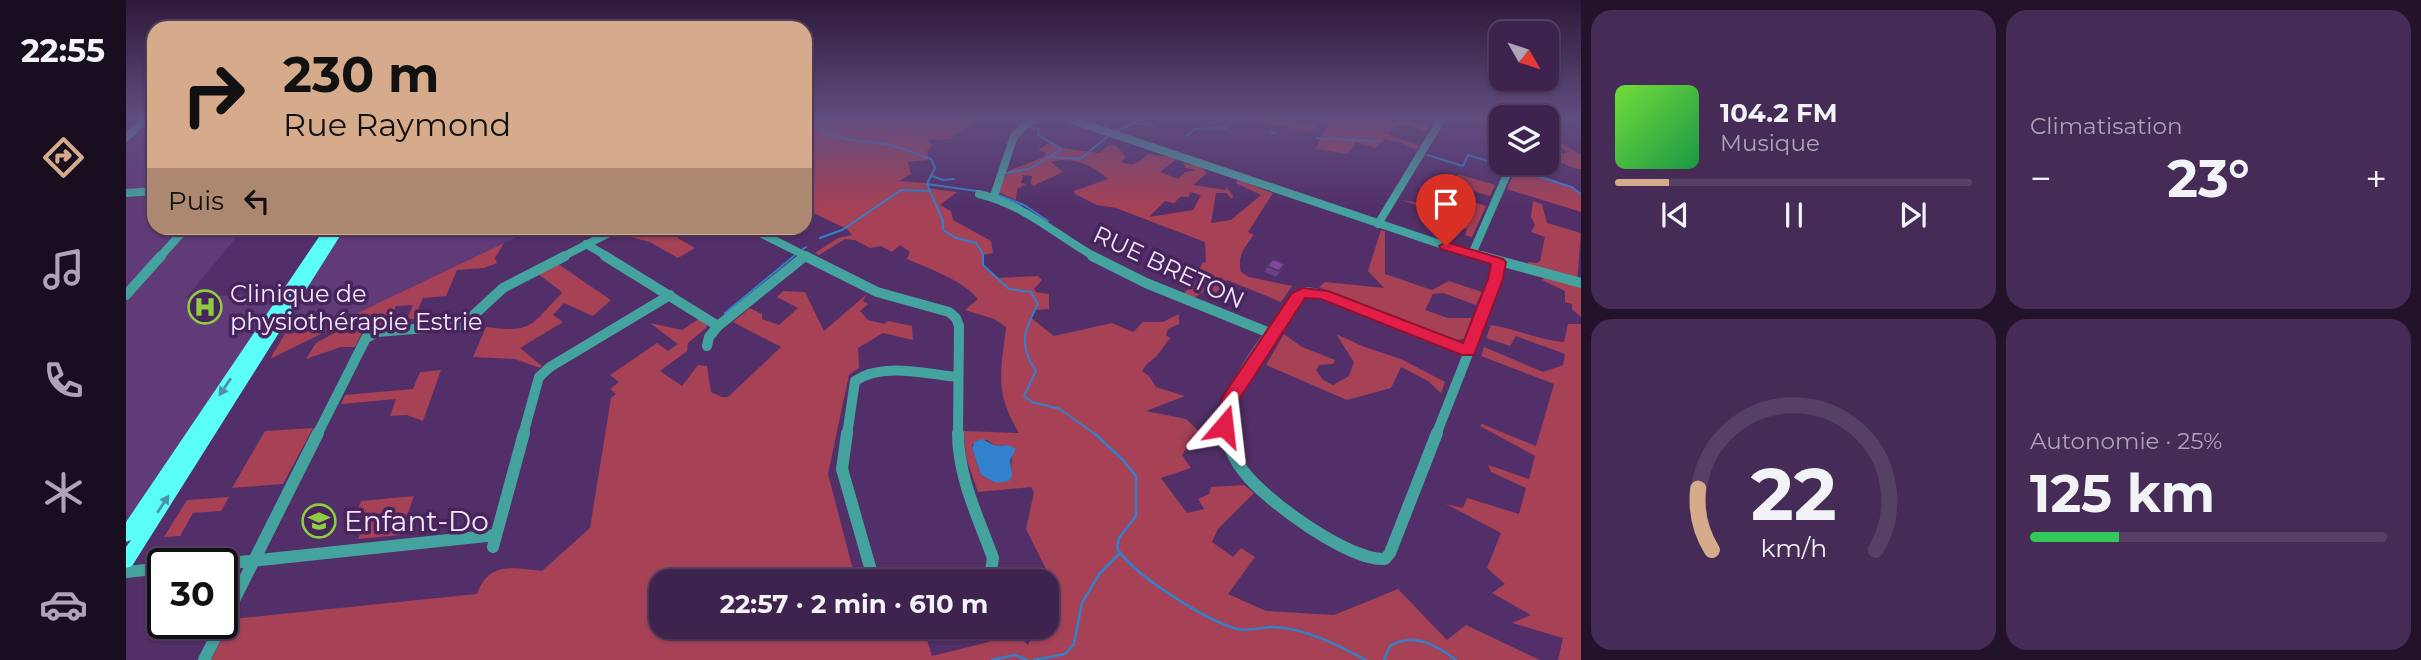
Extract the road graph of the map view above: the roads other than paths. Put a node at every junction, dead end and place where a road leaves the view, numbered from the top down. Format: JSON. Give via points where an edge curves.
{"nodes":[{"id":1,"x":1010,"y":148,"type":"edge"},
{"id":2,"x":1154,"y":148,"type":"edge"},
{"id":3,"x":1424,"y":148,"type":"edge"},
{"id":4,"x":1507,"y":175,"type":"edge"},
{"id":5,"x":147,"y":192,"type":"edge"},
{"id":6,"x":126,"y":193,"type":"edge"},
{"id":7,"x":979,"y":194,"type":"dead end"},
{"id":8,"x":994,"y":197,"type":"junction"},
{"id":9,"x":1378,"y":224,"type":"junction"},
{"id":10,"x":180,"y":235,"type":"edge"},
{"id":11,"x":325,"y":235,"type":"edge"},
{"id":12,"x":336,"y":235,"type":"edge"},
{"id":13,"x":605,"y":235,"type":"edge"},
{"id":14,"x":764,"y":235,"type":"edge"},
{"id":15,"x":586,"y":244,"type":"junction"},
{"id":16,"x":1472,"y":254,"type":"junction"},
{"id":17,"x":805,"y":256,"type":"junction"},
{"id":18,"x":1498,"y":262,"type":"junction"},
{"id":19,"x":1581,"y":283,"type":"edge"},
{"id":20,"x":126,"y":295,"type":"edge"},
{"id":21,"x":670,"y":295,"type":"junction"},
{"id":22,"x":719,"y":326,"type":"junction"},
{"id":23,"x":1272,"y":334,"type":"junction"},
{"id":24,"x":707,"y":346,"type":"dead end"},
{"id":25,"x":1468,"y":351,"type":"junction"},
{"id":26,"x":957,"y":377,"type":"junction"},
{"id":27,"x":126,"y":535,"type":"edge"},
{"id":28,"x":126,"y":561,"type":"edge"},
{"id":29,"x":255,"y":561,"type":"junction"},
{"id":30,"x":238,"y":563,"type":"edge"},
{"id":31,"x":871,"y":569,"type":"edge"},
{"id":32,"x":988,"y":569,"type":"edge"},
{"id":33,"x":147,"y":570,"type":"edge"},
{"id":34,"x":126,"y":572,"type":"edge"},
{"id":35,"x":204,"y":660,"type":"edge"}],
"edges":[{"from":1,"to":8,"type":"street"},
{"from":2,"to":9,"type":"street"},
{"from":3,"to":9,"type":"street"},
{"from":4,"to":16,"type":"street"},
{"from":5,"to":6,"type":"street"},
{"from":7,"to":8,"type":"street","name":"RUE BRETON"},
{"from":8,"to":23,"type":"street","name":"RUE BRETON","via":[[1027,210],[1114,268]]},
{"from":9,"to":16,"type":"street"},
{"from":10,"to":20,"type":"street"},
{"from":11,"to":27,"type":"main road","one_way":true},
{"from":28,"to":12,"type":"main road","one_way":true},
{"from":13,"to":15,"type":"street"},
{"from":14,"to":17,"type":"street"},
{"from":15,"to":21,"type":"street"},
{"from":15,"to":29,"type":"street","via":[[503,289],[463,325],[370,335]]},
{"from":16,"to":18,"type":"street"},
{"from":17,"to":22,"type":"street"},
{"from":17,"to":26,"type":"street","via":[[877,292],[953,315],[959,326]]},
{"from":18,"to":19,"type":"street"},
{"from":18,"to":25,"type":"street","via":[[1496,279]]},
{"from":21,"to":22,"type":"street"},
{"from":21,"to":29,"type":"street","via":[[539,377],[494,541]]},
{"from":22,"to":24,"type":"street"},
{"from":23,"to":25,"type":"street","via":[[1297,296],[1312,292]]},
{"from":23,"to":25,"type":"street","via":[[1226,408],[1226,435],[1233,456],[1280,507],[1341,545],[1378,560],[1390,553]]},
{"from":26,"to":31,"type":"street","via":[[877,371],[855,381],[842,469]]},
{"from":26,"to":32,"type":"street","via":[[958,455],[991,551]]},
{"from":29,"to":30,"type":"street"},
{"from":29,"to":35,"type":"street"},
{"from":33,"to":34,"type":"street"}]}
